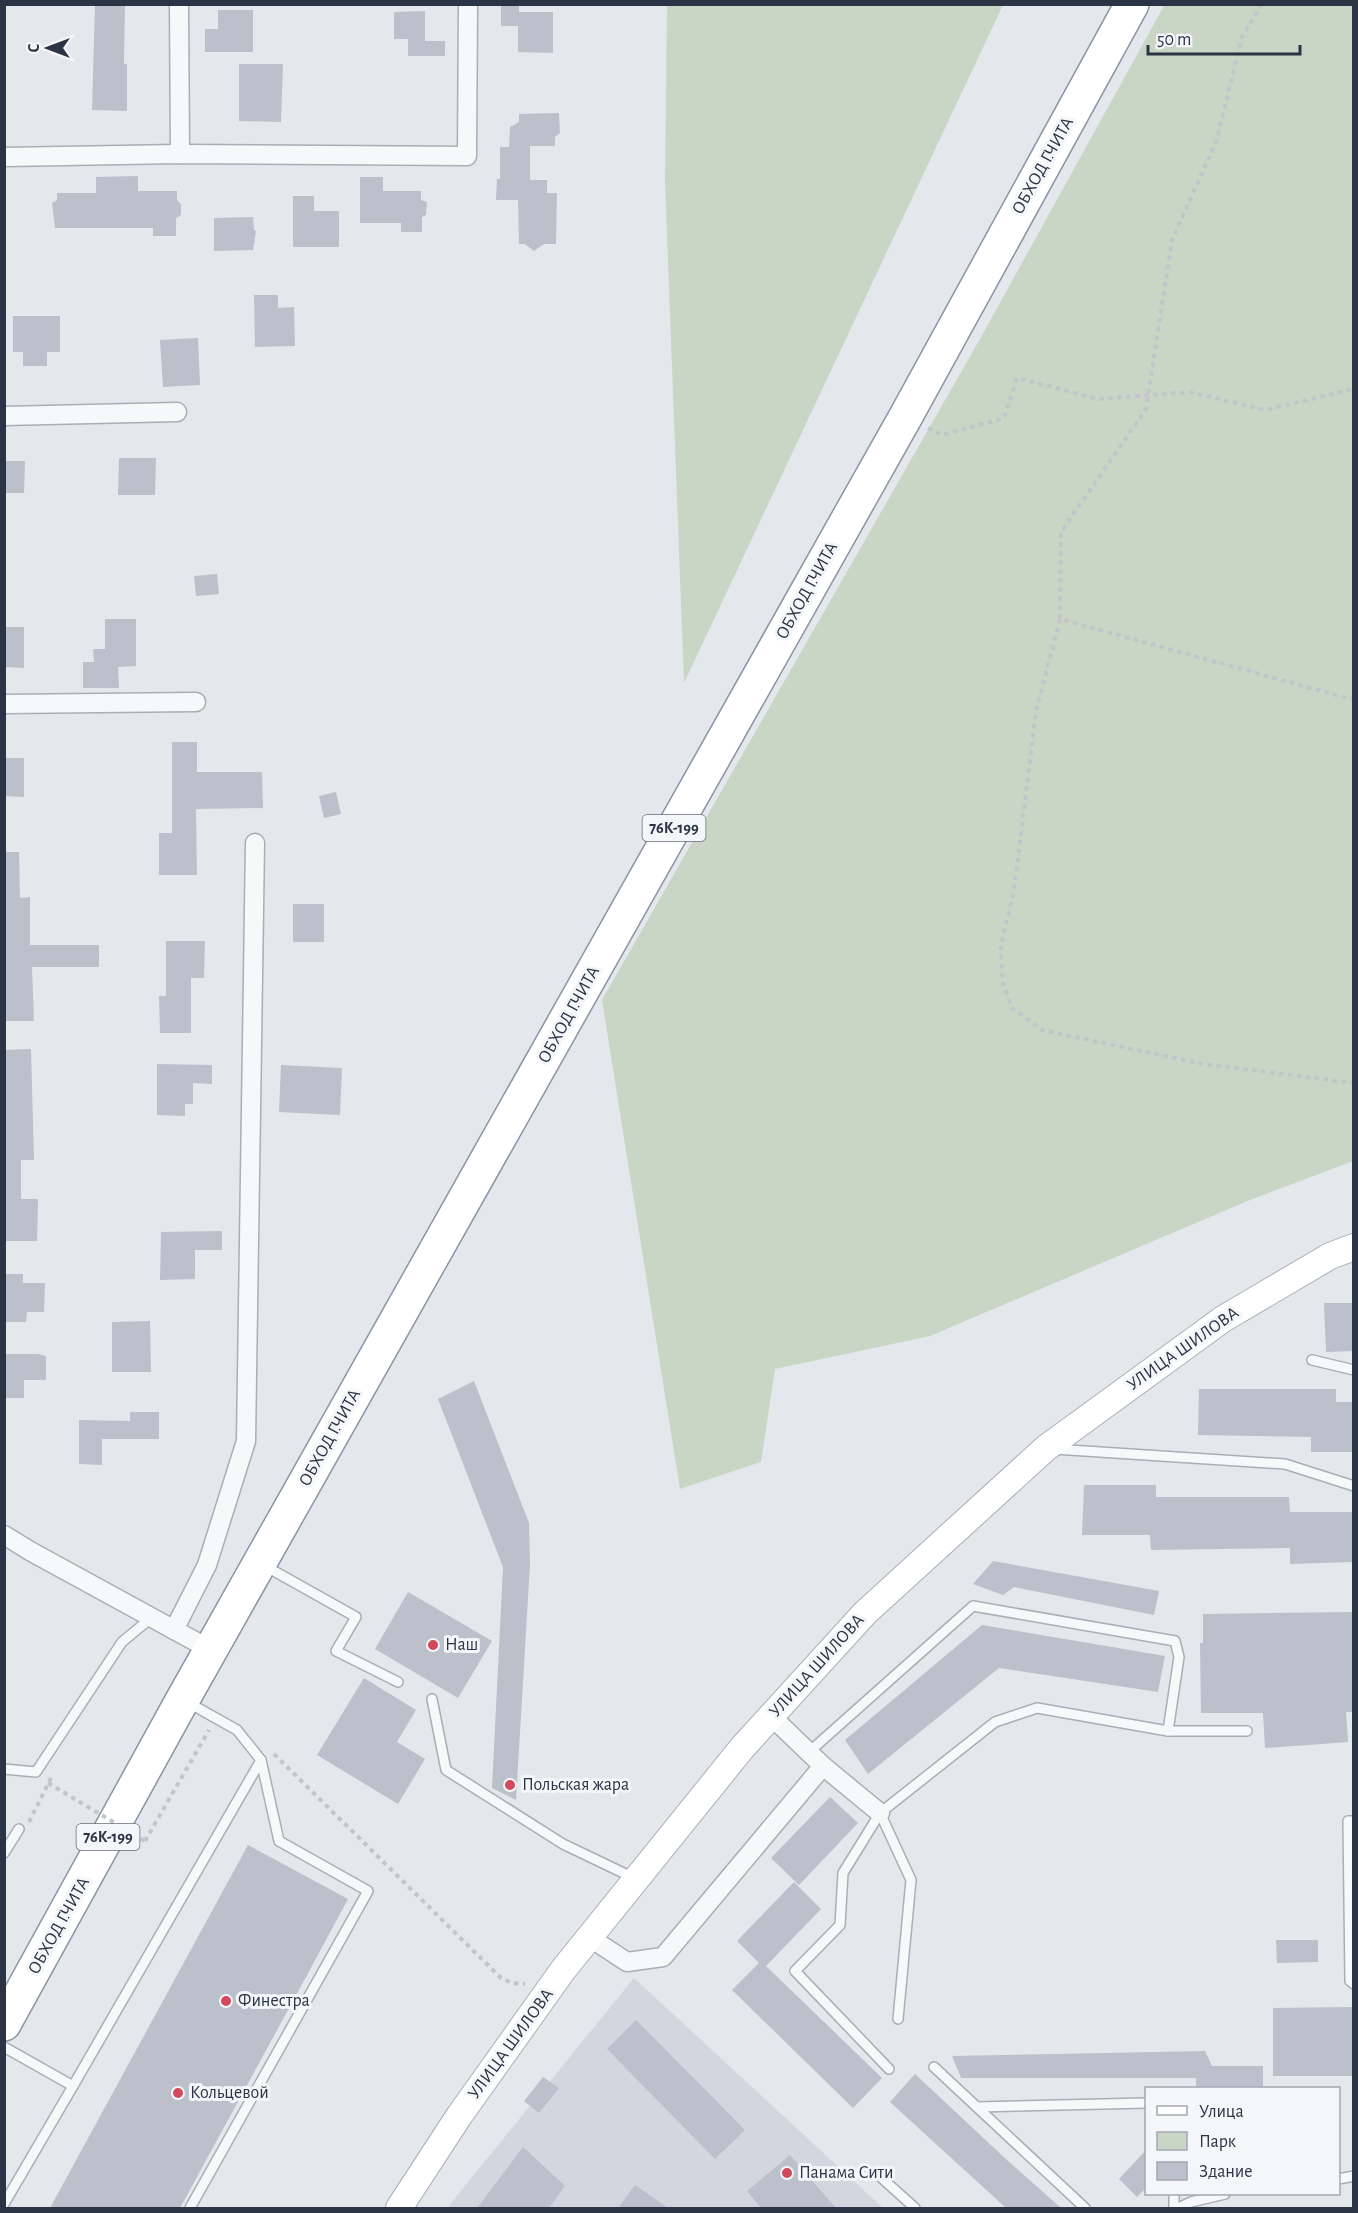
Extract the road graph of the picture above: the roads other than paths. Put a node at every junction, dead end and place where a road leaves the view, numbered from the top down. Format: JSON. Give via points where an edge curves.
{"nodes":[{"id":1,"x":180,"y":4,"type":"edge"},
{"id":2,"x":468,"y":4,"type":"edge"},
{"id":3,"x":1132,"y":4,"type":"edge"},
{"id":4,"x":180,"y":154,"type":"junction"},
{"id":5,"x":4,"y":157,"type":"edge"},
{"id":6,"x":177,"y":412,"type":"dead end"},
{"id":7,"x":4,"y":416,"type":"edge"},
{"id":8,"x":196,"y":702,"type":"dead end"},
{"id":9,"x":4,"y":704,"type":"edge"},
{"id":10,"x":255,"y":843,"type":"dead end"},
{"id":11,"x":1353,"y":1247,"type":"edge"},
{"id":12,"x":1312,"y":1360,"type":"dead end"},
{"id":13,"x":1353,"y":1370,"type":"edge"},
{"id":14,"x":1046,"y":1448,"type":"junction"},
{"id":15,"x":1353,"y":1486,"type":"edge"},
{"id":16,"x":4,"y":1535,"type":"edge"},
{"id":17,"x":260,"y":1563,"type":"junction"},
{"id":18,"x":151,"y":1618,"type":"junction"},
{"id":19,"x":174,"y":1630,"type":"junction"},
{"id":20,"x":211,"y":1650,"type":"junction"},
{"id":21,"x":398,"y":1682,"type":"dead end"},
{"id":22,"x":183,"y":1699,"type":"junction"},
{"id":23,"x":432,"y":1699,"type":"dead end"},
{"id":24,"x":771,"y":1716,"type":"junction"},
{"id":25,"x":1168,"y":1731,"type":"junction"},
{"id":26,"x":1247,"y":1731,"type":"dead end"},
{"id":27,"x":809,"y":1752,"type":"junction"},
{"id":28,"x":261,"y":1760,"type":"junction"},
{"id":29,"x":823,"y":1766,"type":"junction"},
{"id":30,"x":4,"y":1769,"type":"edge"},
{"id":31,"x":880,"y":1813,"type":"junction"},
{"id":32,"x":1353,"y":1821,"type":"edge"},
{"id":33,"x":19,"y":1829,"type":"dead end"},
{"id":34,"x":4,"y":1853,"type":"edge"},
{"id":35,"x":636,"y":1879,"type":"junction"},
{"id":36,"x":590,"y":1937,"type":"junction"},
{"id":37,"x":1353,"y":1984,"type":"edge"},
{"id":38,"x":898,"y":2019,"type":"dead end"},
{"id":39,"x":4,"y":2024,"type":"edge"},
{"id":40,"x":4,"y":2047,"type":"edge"},
{"id":41,"x":934,"y":2067,"type":"dead end"},
{"id":42,"x":889,"y":2069,"type":"dead end"},
{"id":43,"x":73,"y":2086,"type":"junction"},
{"id":44,"x":1145,"y":2103,"type":"edge"},
{"id":45,"x":977,"y":2107,"type":"junction"},
{"id":46,"x":875,"y":2172,"type":"dead end"},
{"id":47,"x":1217,"y":2195,"type":"edge"},
{"id":48,"x":4,"y":2204,"type":"edge"},
{"id":49,"x":190,"y":2208,"type":"edge"},
{"id":50,"x":399,"y":2208,"type":"edge"},
{"id":51,"x":915,"y":2208,"type":"edge"},
{"id":52,"x":1085,"y":2208,"type":"edge"},
{"id":53,"x":1176,"y":2208,"type":"edge"}],
"edges":[{"from":1,"to":4,"type":"street"},
{"from":2,"to":4,"type":"street","via":[[467,156]]},
{"from":3,"to":17,"type":"highway","name":"ОБХОД Г.ЧИТА","number":"76К-199","via":[[906,416]]},
{"from":4,"to":5,"type":"street"},
{"from":6,"to":7,"type":"street"},
{"from":8,"to":9,"type":"street"},
{"from":10,"to":19,"type":"street","via":[[246,1441],[207,1565]]},
{"from":11,"to":14,"type":"main road","name":"УЛИЦА ШИЛОВА","via":[[1330,1256],[1223,1319]]},
{"from":12,"to":13,"type":"lane"},
{"from":14,"to":15,"type":"lane","via":[[1285,1464]]},
{"from":14,"to":24,"type":"main road","name":"УЛИЦА ШИЛОВА","via":[[865,1613]]},
{"from":16,"to":18,"type":"street"},
{"from":17,"to":20,"type":"highway","name":"ОБХОД Г.ЧИТА","number":"76К-199"},
{"from":17,"to":21,"type":"lane","via":[[356,1617],[336,1651]]},
{"from":18,"to":19,"type":"street"},
{"from":18,"to":30,"type":"lane","via":[[122,1642],[36,1772]]},
{"from":19,"to":20,"type":"street"},
{"from":20,"to":22,"type":"highway","name":"ОБХОД Г.ЧИТА","number":"76К-199"},
{"from":22,"to":28,"type":"lane","via":[[237,1730]]},
{"from":22,"to":39,"type":"highway","name":"ОБХОД Г.ЧИТА","number":"76К-199"},
{"from":23,"to":35,"type":"lane","via":[[446,1770],[563,1844]]},
{"from":24,"to":27,"type":"street"},
{"from":24,"to":35,"type":"main road","name":"УЛИЦА ШИЛОВА"},
{"from":25,"to":26,"type":"lane"},
{"from":25,"to":27,"type":"lane","via":[[1179,1657],[1175,1641],[973,1606]]},
{"from":25,"to":31,"type":"lane","via":[[1037,1708],[995,1722]]},
{"from":27,"to":29,"type":"street"},
{"from":28,"to":43,"type":"lane"},
{"from":28,"to":49,"type":"lane","via":[[279,1841],[368,1891]]},
{"from":29,"to":31,"type":"street"},
{"from":29,"to":36,"type":"street","via":[[663,1957],[627,1962]]},
{"from":31,"to":38,"type":"lane","via":[[911,1880]]},
{"from":31,"to":42,"type":"lane","via":[[843,1873],[840,1925],[795,1971]]},
{"from":32,"to":37,"type":"lane","via":[[1348,1821]]},
{"from":33,"to":34,"type":"lane"},
{"from":35,"to":36,"type":"main road","name":"УЛИЦА ШИЛОВА"},
{"from":36,"to":50,"type":"main road","name":"УЛИЦА ШИЛОВА","via":[[459,2116]]},
{"from":40,"to":43,"type":"lane"},
{"from":41,"to":45,"type":"lane"},
{"from":43,"to":48,"type":"lane"},
{"from":44,"to":45,"type":"lane"},
{"from":45,"to":52,"type":"lane"},
{"from":46,"to":51,"type":"lane"},
{"from":47,"to":53,"type":"lane"}]}
